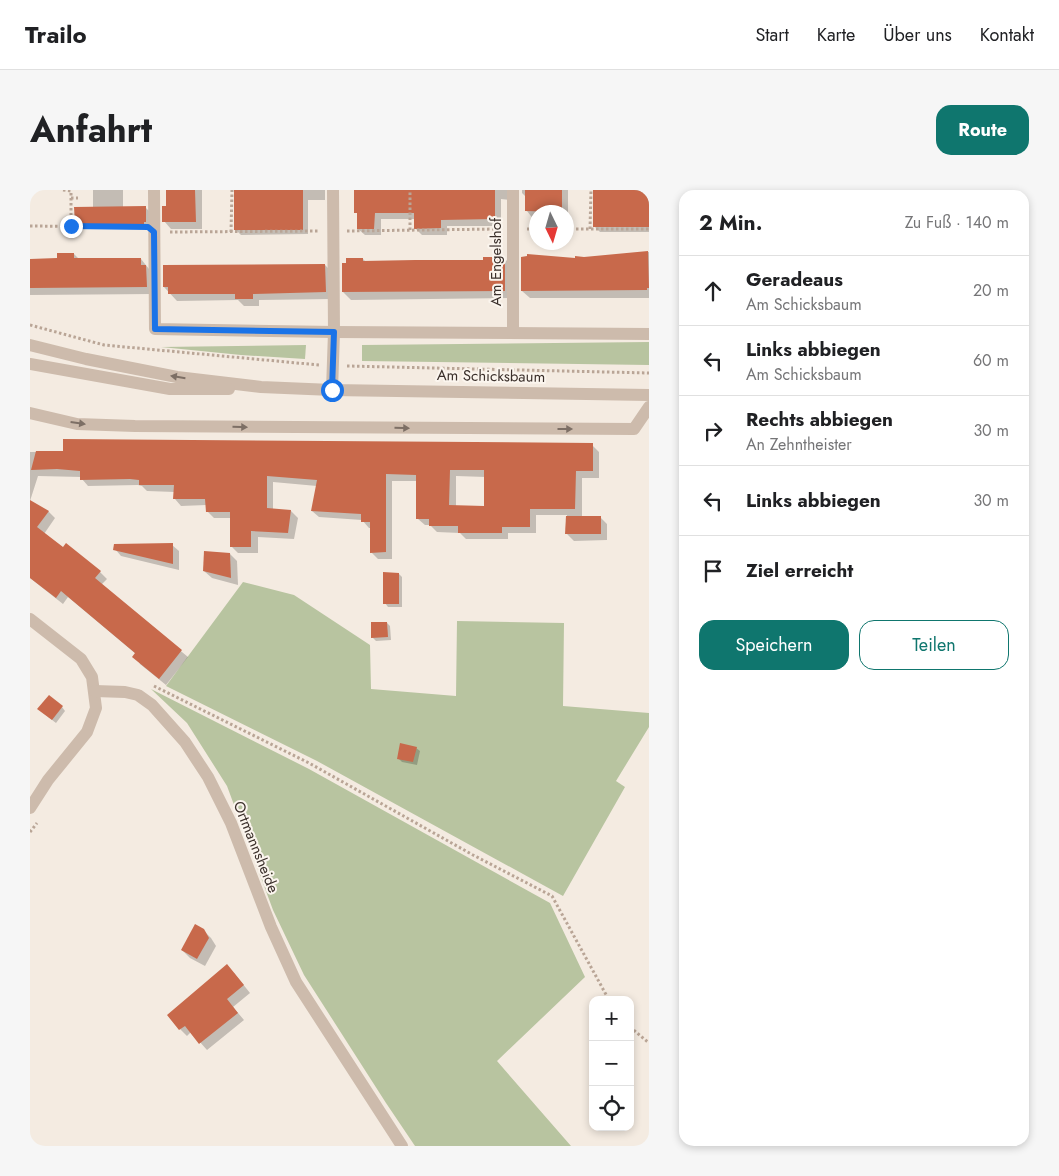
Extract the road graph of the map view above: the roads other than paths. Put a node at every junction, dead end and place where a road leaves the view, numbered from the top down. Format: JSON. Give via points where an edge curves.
{"nodes":[{"id":1,"x":154,"y":190,"type":"edge"},
{"id":2,"x":333,"y":190,"type":"edge"},
{"id":3,"x":512,"y":190,"type":"edge"},
{"id":4,"x":334,"y":332,"type":"junction"},
{"id":5,"x":513,"y":333,"type":"junction"},
{"id":6,"x":649,"y":334,"type":"edge"},
{"id":7,"x":30,"y":345,"type":"edge"},
{"id":8,"x":30,"y":364,"type":"edge"},
{"id":9,"x":261,"y":387,"type":"junction"},
{"id":10,"x":332,"y":390,"type":"junction"},
{"id":11,"x":649,"y":395,"type":"edge"},
{"id":12,"x":649,"y":407,"type":"edge"},
{"id":13,"x":30,"y":413,"type":"edge"},
{"id":14,"x":30,"y":618,"type":"edge"},
{"id":15,"x":95,"y":691,"type":"junction"},
{"id":16,"x":30,"y":808,"type":"edge"},
{"id":17,"x":402,"y":1146,"type":"edge"}],
"edges":[{"from":1,"to":4,"type":"street","via":[[155,329]]},
{"from":2,"to":4,"type":"street"},
{"from":3,"to":5,"type":"street","name":"Am Engelshof"},
{"from":4,"to":5,"type":"street"},
{"from":4,"to":10,"type":"street"},
{"from":5,"to":6,"type":"street"},
{"from":9,"to":7,"type":"street","name":"Am Schicksbaum","one_way":true,"via":[[177,377]]},
{"from":8,"to":9,"type":"street","name":"Am Schicksbaum","via":[[170,389]]},
{"from":9,"to":10,"type":"street","name":"Am Schicksbaum"},
{"from":10,"to":11,"type":"street","name":"Am Schicksbaum"},
{"from":13,"to":12,"type":"street","one_way":true,"via":[[77,424],[136,426],[634,429]]},
{"from":14,"to":15,"type":"street","via":[[81,659],[92,677]]},
{"from":15,"to":16,"type":"street","via":[[96,708],[86,732]]},
{"from":15,"to":17,"type":"street","name":"Ortmannsheide","via":[[138,695],[152,705],[185,742],[208,777],[230,823],[296,982]]}]}
